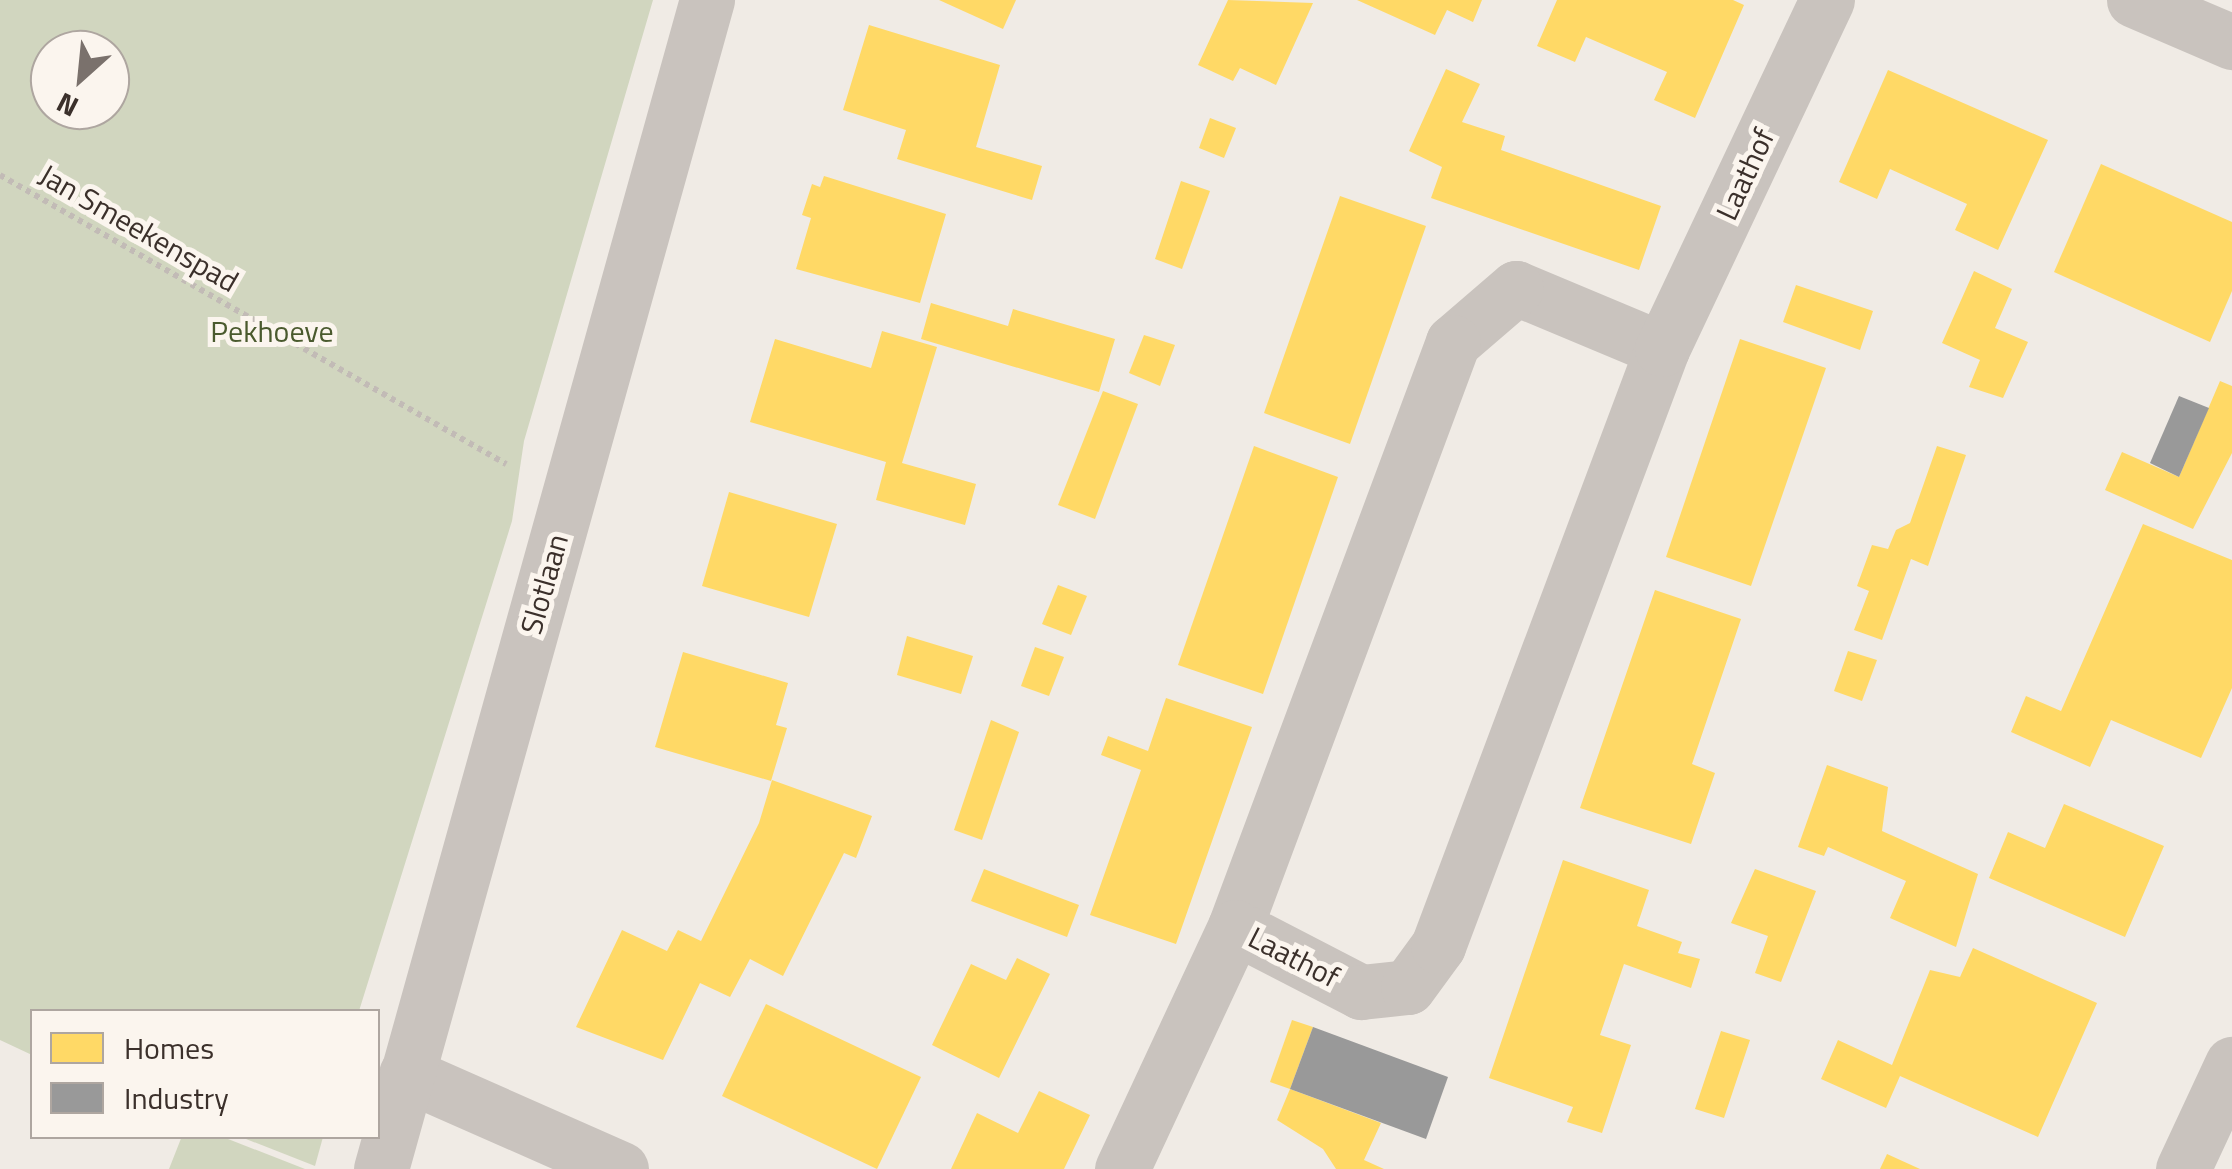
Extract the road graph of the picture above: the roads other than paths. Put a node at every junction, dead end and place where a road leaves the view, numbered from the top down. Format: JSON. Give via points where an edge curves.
{"nodes":[{"id":1,"x":707,"y":0,"type":"edge"},
{"id":2,"x":1827,"y":0,"type":"edge"},
{"id":3,"x":2134,"y":0,"type":"edge"},
{"id":4,"x":2232,"y":42,"type":"edge"},
{"id":5,"x":1662,"y":349,"type":"junction"},
{"id":6,"x":1235,"y":927,"type":"junction"},
{"id":7,"x":2232,"y":1064,"type":"edge"},
{"id":8,"x":406,"y":1074,"type":"junction"},
{"id":9,"x":381,"y":1169,"type":"edge"},
{"id":10,"x":621,"y":1169,"type":"edge"},
{"id":11,"x":1122,"y":1169,"type":"edge"},
{"id":12,"x":2183,"y":1169,"type":"edge"}],
"edges":[{"from":1,"to":8,"type":"street","name":"Slotlaan"},
{"from":2,"to":5,"type":"street","name":"Laathof"},
{"from":3,"to":4,"type":"street"},
{"from":5,"to":6,"type":"street","name":"Laathof","via":[[1516,288],[1453,342]]},
{"from":5,"to":6,"type":"street","name":"Laathof","via":[[1438,946],[1408,987],[1361,992]]},
{"from":6,"to":11,"type":"street"},
{"from":7,"to":12,"type":"street"},
{"from":8,"to":9,"type":"street","name":"Slotlaan"},
{"from":8,"to":10,"type":"street"}]}
